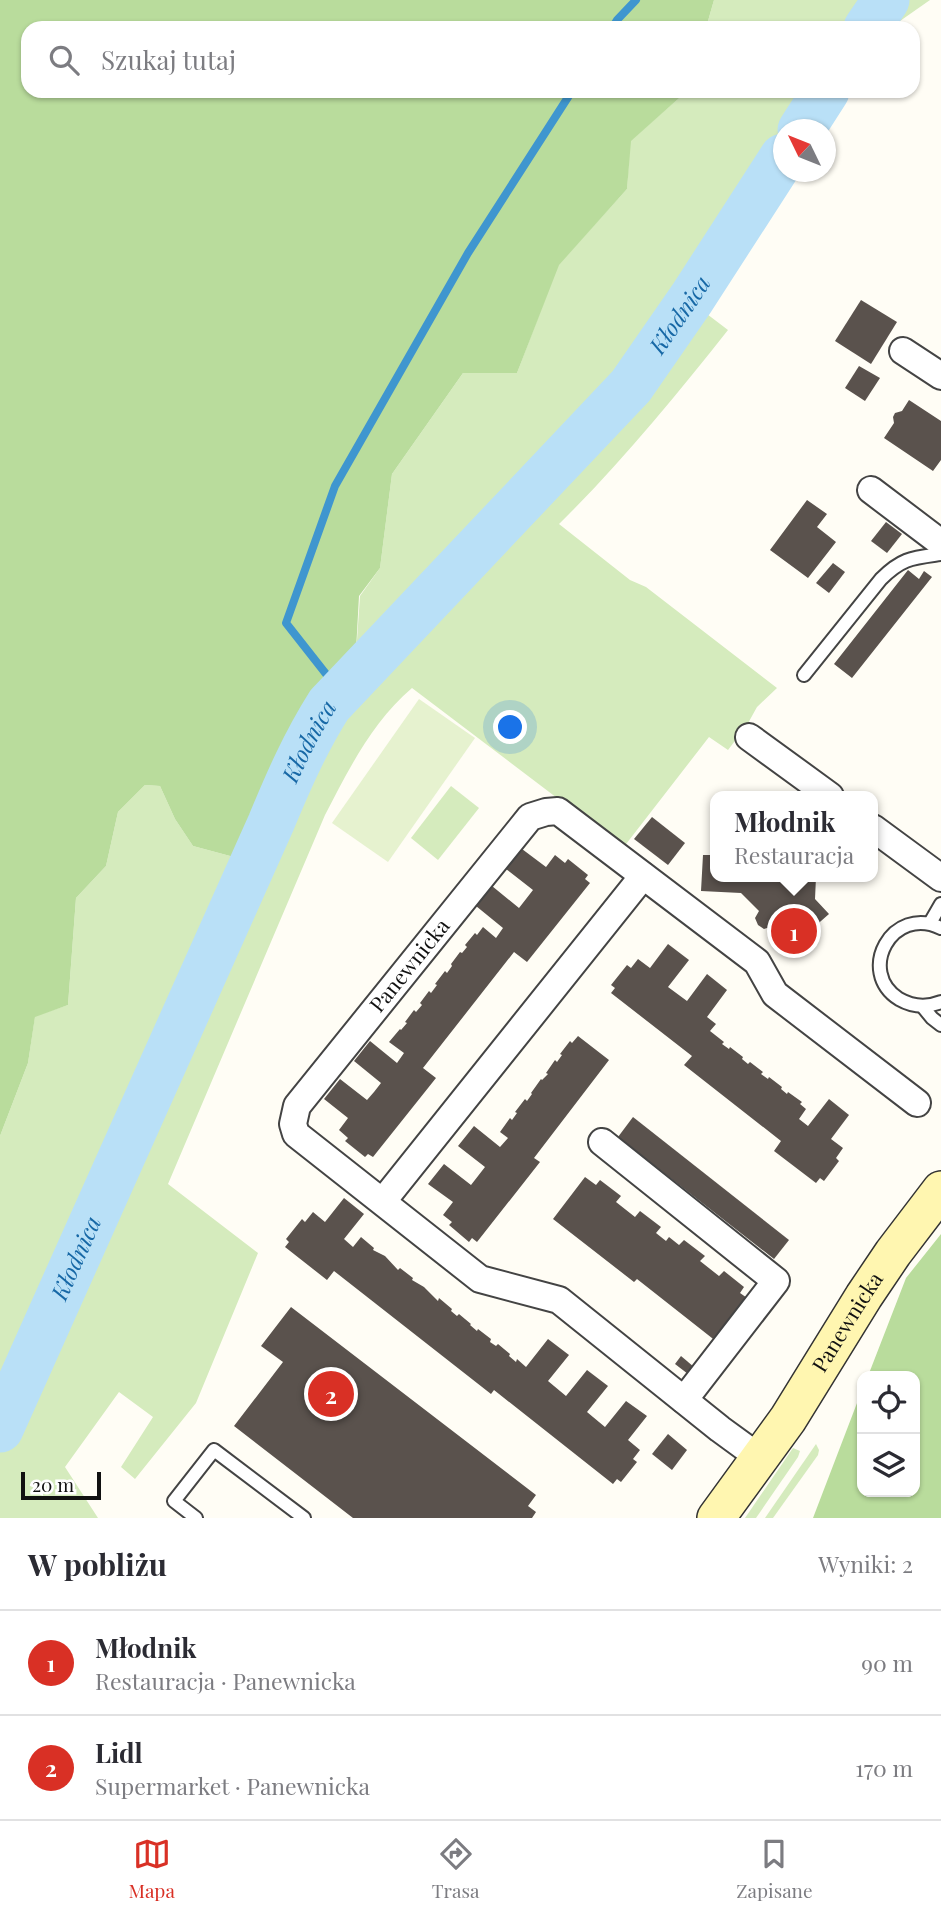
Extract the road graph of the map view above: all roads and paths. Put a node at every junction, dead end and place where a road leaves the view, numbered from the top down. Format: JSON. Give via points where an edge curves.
{"nodes":[{"id":1,"x":903,"y":351,"type":"dead end"},
{"id":2,"x":941,"y":376,"type":"edge"},
{"id":3,"x":871,"y":490,"type":"dead end"},
{"id":4,"x":941,"y":543,"type":"edge"},
{"id":5,"x":941,"y":554,"type":"edge"},
{"id":6,"x":804,"y":675,"type":"dead end"},
{"id":7,"x":749,"y":737,"type":"dead end"},
{"id":8,"x":823,"y":791,"type":"edge"},
{"id":9,"x":878,"y":832,"type":"edge"},
{"id":10,"x":643,"y":876,"type":"junction"},
{"id":11,"x":941,"y":878,"type":"edge"},
{"id":12,"x":941,"y":904,"type":"edge"},
{"id":13,"x":936,"y":926,"type":"edge"},
{"id":14,"x":941,"y":1002,"type":"edge"},
{"id":15,"x":923,"y":1007,"type":"junction"},
{"id":16,"x":941,"y":1025,"type":"edge"},
{"id":17,"x":917,"y":1103,"type":"dead end"},
{"id":18,"x":601,"y":1142,"type":"dead end"},
{"id":19,"x":941,"y":1190,"type":"edge"},
{"id":20,"x":383,"y":1201,"type":"junction"},
{"id":21,"x":684,"y":1400,"type":"junction"},
{"id":22,"x":761,"y":1459,"type":"junction"},
{"id":23,"x":196,"y":1518,"type":"edge"},
{"id":24,"x":304,"y":1518,"type":"edge"},
{"id":25,"x":716,"y":1518,"type":"edge"}],
"edges":[{"from":1,"to":2,"type":"street"},
{"from":3,"to":4,"type":"street"},
{"from":5,"to":6,"type":"lane","via":[[895,565]]},
{"from":7,"to":8,"type":"street"},
{"from":9,"to":11,"type":"street"},
{"from":10,"to":17,"type":"street","name":"Panewnicka","via":[[757,962],[775,994]]},
{"from":10,"to":20,"type":"street"},
{"from":10,"to":20,"type":"street","name":"Panewnicka","via":[[558,811],[530,817],[297,1106],[296,1134]]},
{"from":12,"to":13,"type":"lane"},
{"from":13,"to":15,"type":"lane","via":[[912,923],[900,928],[882,951],[883,981],[892,995]]},
{"from":14,"to":15,"type":"lane"},
{"from":15,"to":16,"type":"lane"},
{"from":18,"to":21,"type":"street","via":[[776,1281]]},
{"from":19,"to":22,"type":"street","name":"Panewnicka","via":[[864,1296]]},
{"from":20,"to":21,"type":"street","name":"Panewnicka","via":[[480,1279],[559,1300]]},
{"from":21,"to":22,"type":"street","name":"Panewnicka"},
{"from":22,"to":25,"type":"street","name":"Panewnicka"},
{"from":23,"to":24,"type":"lane","via":[[174,1502],[214,1450]]}]}
